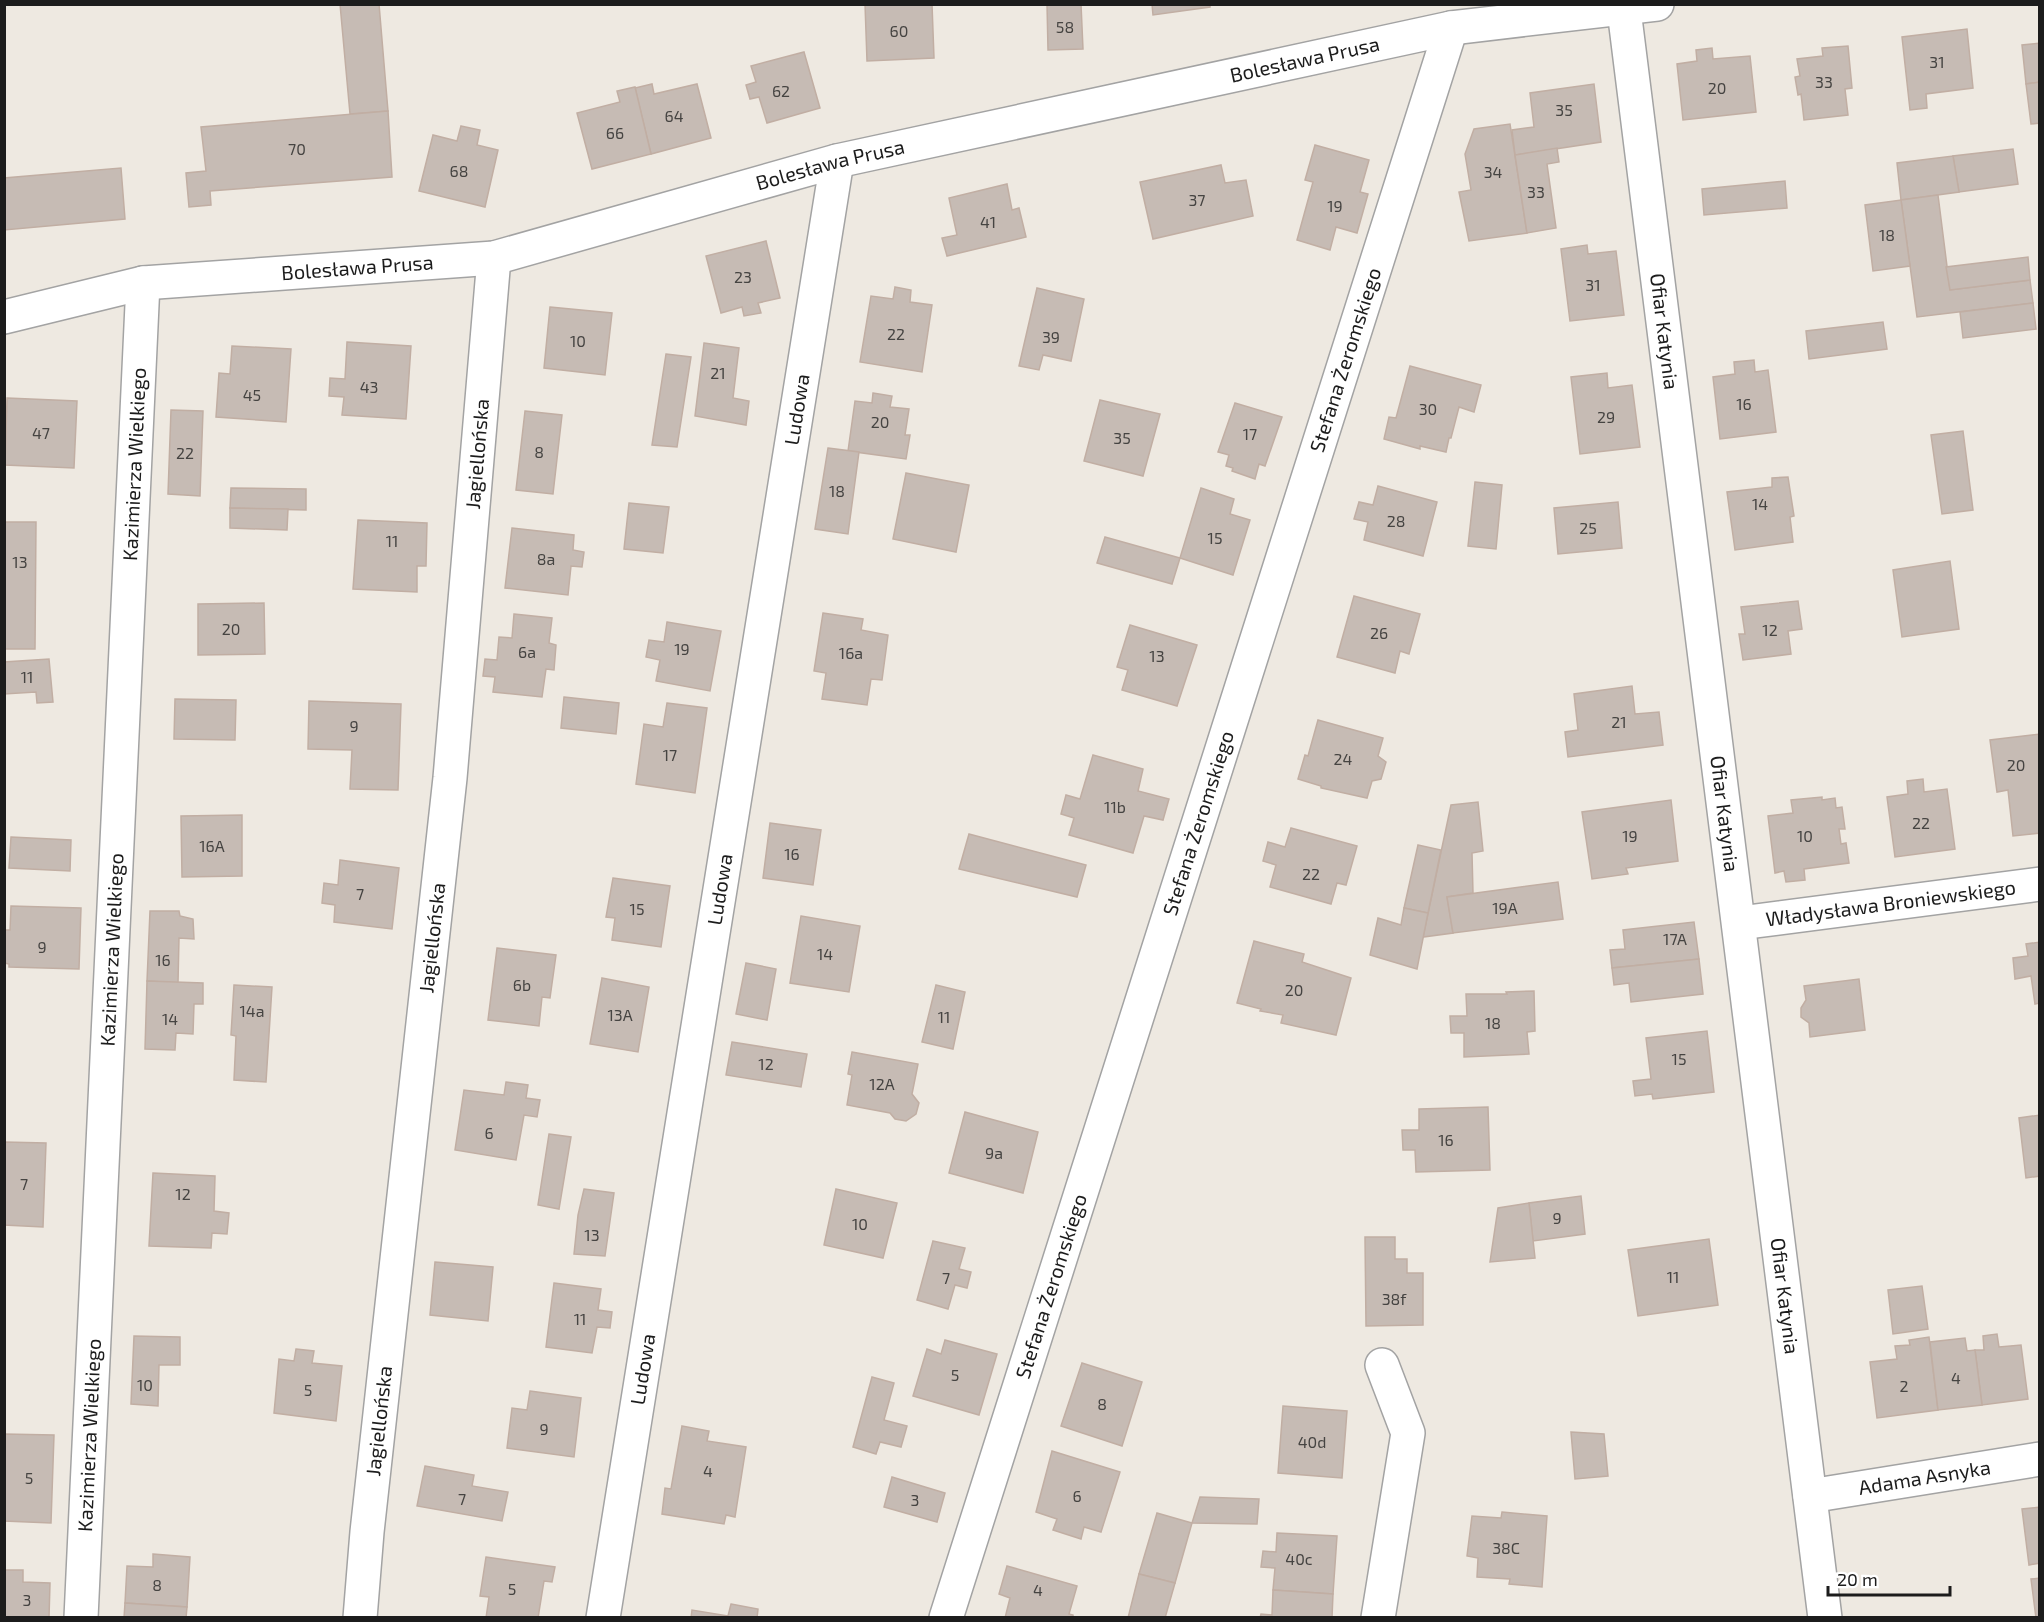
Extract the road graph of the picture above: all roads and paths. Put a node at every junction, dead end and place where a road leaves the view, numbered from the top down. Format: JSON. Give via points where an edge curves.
{"nodes":[{"id":1,"x":1657,"y":4,"type":"edge"},
{"id":2,"x":1624,"y":10,"type":"junction"},
{"id":3,"x":1451,"y":28,"type":"junction"},
{"id":4,"x":837,"y":161,"type":"junction"},
{"id":5,"x":494,"y":258,"type":"junction"},
{"id":6,"x":143,"y":283,"type":"junction"},
{"id":7,"x":4,"y":317,"type":"edge"},
{"id":8,"x":2040,"y":884,"type":"edge"},
{"id":9,"x":1740,"y":923,"type":"junction"},
{"id":10,"x":1382,"y":1365,"type":"dead end"},
{"id":11,"x":2040,"y":1459,"type":"edge"},
{"id":12,"x":1810,"y":1496,"type":"junction"},
{"id":13,"x":81,"y":1617,"type":"edge"},
{"id":14,"x":360,"y":1617,"type":"edge"},
{"id":15,"x":603,"y":1617,"type":"edge"},
{"id":16,"x":946,"y":1617,"type":"edge"},
{"id":17,"x":1378,"y":1617,"type":"edge"},
{"id":18,"x":1825,"y":1617,"type":"edge"}],
"edges":[{"from":1,"to":2,"type":"street","name":"Bolesława Prusa"},
{"from":2,"to":3,"type":"street","name":"Bolesława Prusa"},
{"from":2,"to":9,"type":"street","name":"Ofiar Katynia"},
{"from":3,"to":4,"type":"street","name":"Bolesława Prusa"},
{"from":3,"to":16,"type":"street","name":"Stefana Żeromskiego"},
{"from":4,"to":5,"type":"street","name":"Bolesława Prusa"},
{"from":4,"to":15,"type":"street","name":"Ludowa"},
{"from":5,"to":6,"type":"street","name":"Bolesława Prusa"},
{"from":5,"to":14,"type":"street","name":"Jagiellońska","via":[[450,778]]},
{"from":6,"to":7,"type":"street","name":"Bolesława Prusa"},
{"from":6,"to":13,"type":"street","name":"Kazimierza Wielkiego"},
{"from":8,"to":9,"type":"street","name":"Władysława Broniewskiego"},
{"from":9,"to":12,"type":"street","name":"Ofiar Katynia"},
{"from":10,"to":17,"type":"street","via":[[1408,1433]]},
{"from":11,"to":12,"type":"street","name":"Adama Asnyka"},
{"from":12,"to":18,"type":"street","name":"Ofiar Katynia"}]}
